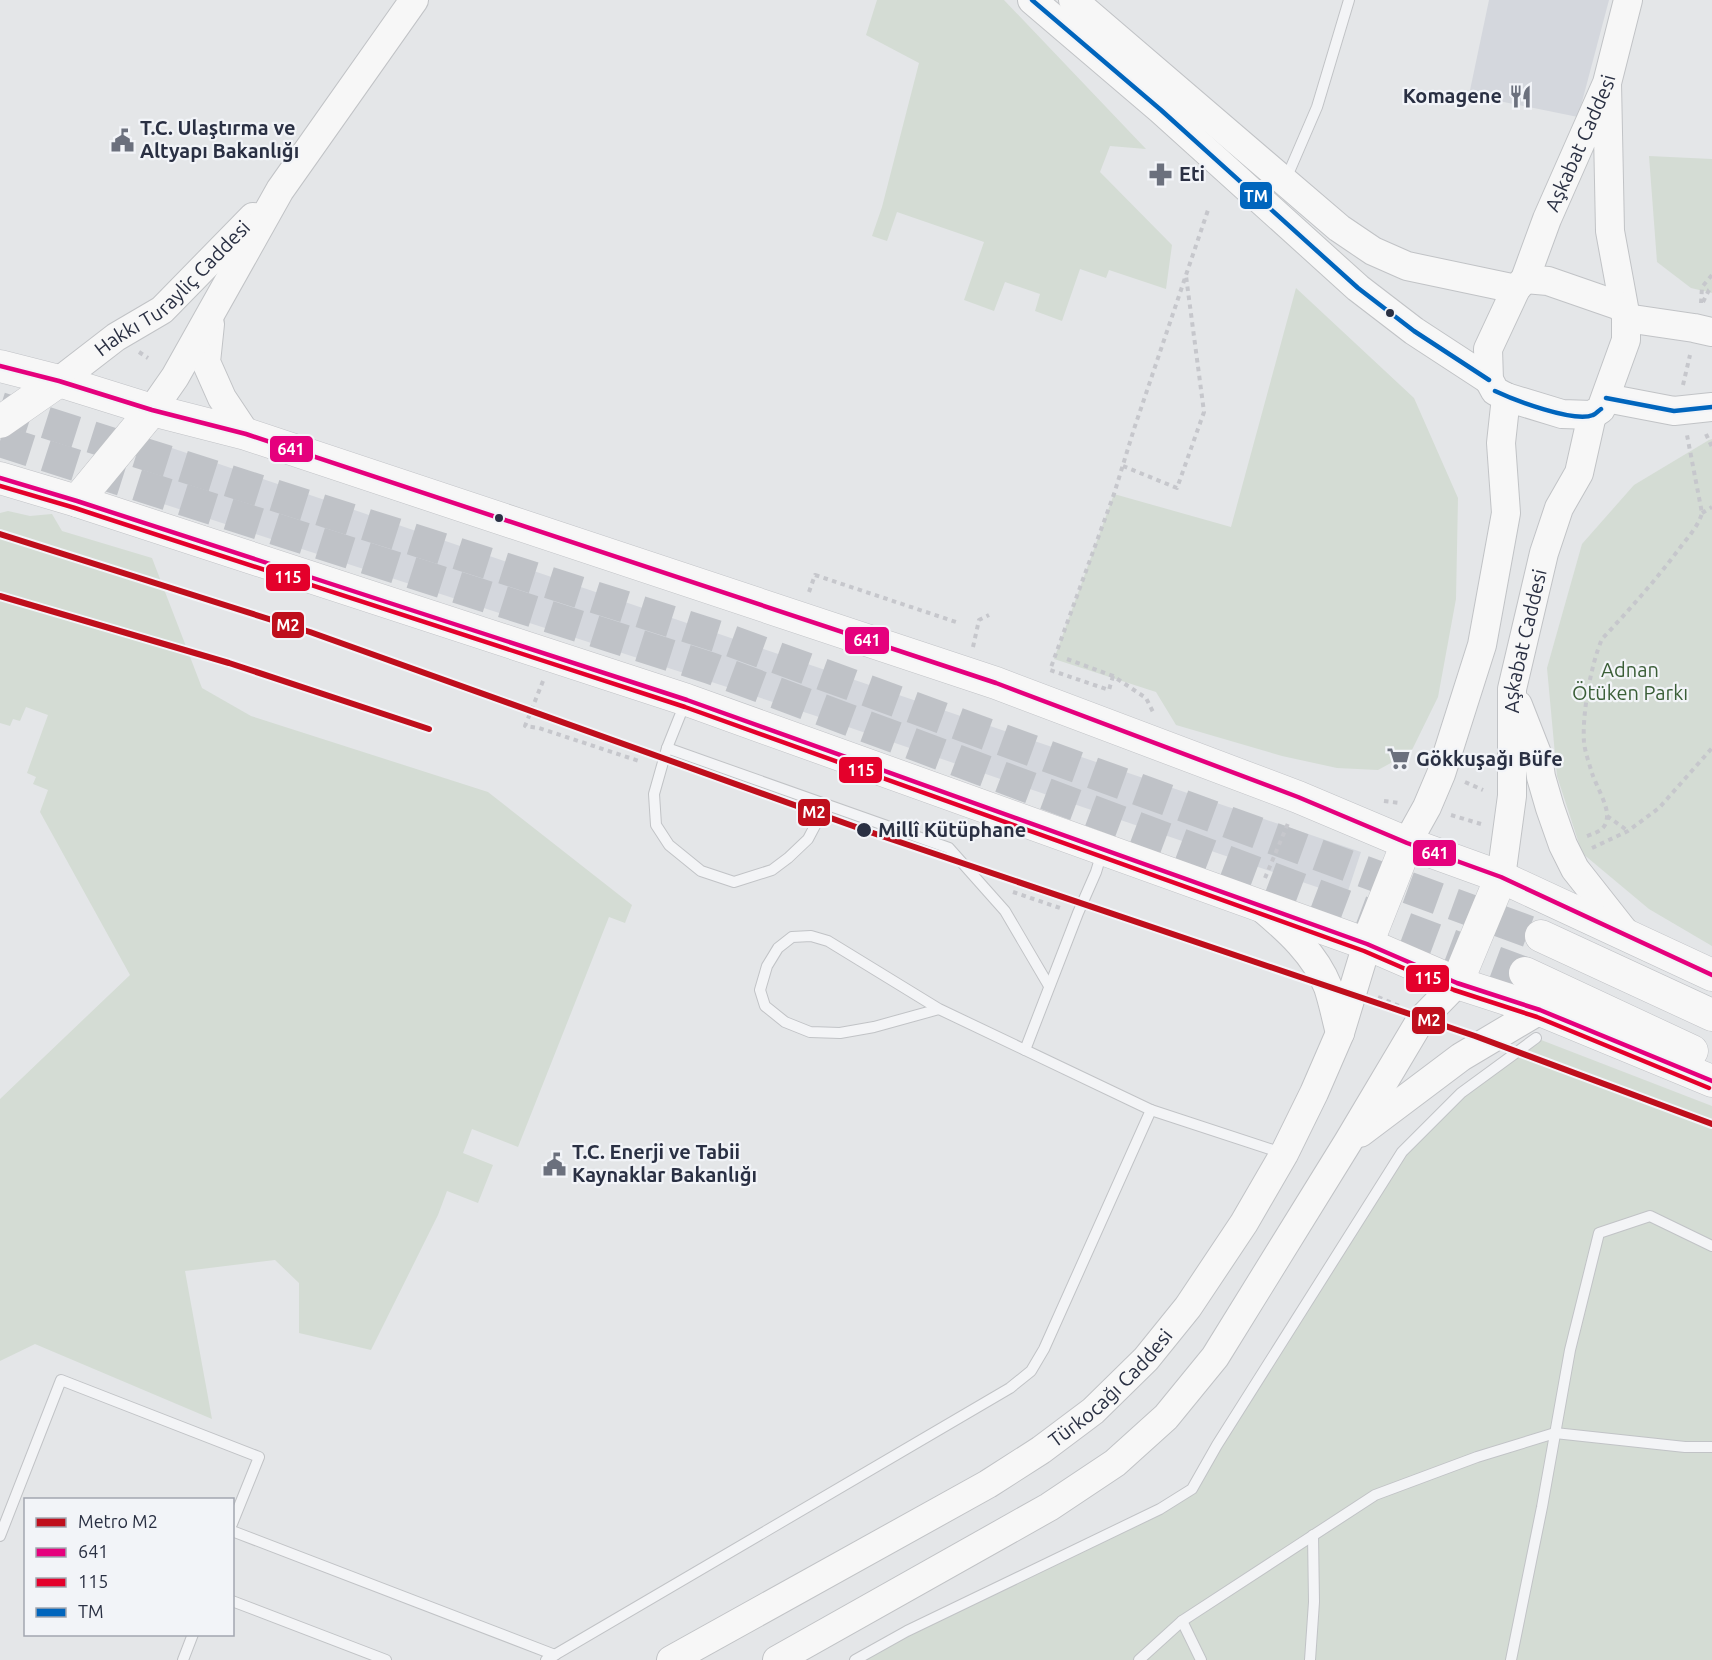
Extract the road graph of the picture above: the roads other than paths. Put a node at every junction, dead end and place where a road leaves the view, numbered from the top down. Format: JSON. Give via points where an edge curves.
{"nodes":[{"id":1,"x":414,"y":0,"type":"edge"},
{"id":2,"x":1032,"y":0,"type":"edge"},
{"id":3,"x":1073,"y":0,"type":"edge"},
{"id":4,"x":1348,"y":0,"type":"edge"},
{"id":5,"x":1628,"y":0,"type":"edge"},
{"id":6,"x":1607,"y":83,"type":"junction"},
{"id":7,"x":1284,"y":182,"type":"junction"},
{"id":8,"x":280,"y":190,"type":"junction"},
{"id":9,"x":1520,"y":284,"type":"junction"},
{"id":10,"x":1624,"y":312,"type":"junction"},
{"id":11,"x":210,"y":315,"type":"junction"},
{"id":12,"x":1702,"y":341,"type":"edge"},
{"id":13,"x":0,"y":366,"type":"edge"},
{"id":14,"x":58,"y":381,"type":"junction"},
{"id":15,"x":1497,"y":388,"type":"junction"},
{"id":16,"x":1599,"y":406,"type":"junction"},
{"id":17,"x":152,"y":410,"type":"junction"},
{"id":18,"x":1709,"y":420,"type":"edge"},
{"id":19,"x":0,"y":422,"type":"edge"},
{"id":20,"x":246,"y":434,"type":"junction"},
{"id":21,"x":7,"y":485,"type":"edge"},
{"id":22,"x":77,"y":501,"type":"junction"},
{"id":23,"x":1512,"y":689,"type":"junction"},
{"id":24,"x":687,"y":700,"type":"junction"},
{"id":25,"x":667,"y":748,"type":"junction"},
{"id":26,"x":826,"y":805,"type":"junction"},
{"id":27,"x":1407,"y":843,"type":"junction"},
{"id":28,"x":1102,"y":849,"type":"junction"},
{"id":29,"x":1501,"y":877,"type":"junction"},
{"id":30,"x":1263,"y":892,"type":"junction"},
{"id":31,"x":1627,"y":935,"type":"junction"},
{"id":32,"x":1541,"y":936,"type":"tunnel mouth"},
{"id":33,"x":1367,"y":944,"type":"junction"},
{"id":34,"x":1525,"y":972,"type":"tunnel mouth"},
{"id":35,"x":1712,"y":975,"type":"edge"},
{"id":36,"x":1456,"y":983,"type":"junction"},
{"id":37,"x":1049,"y":986,"type":"junction"},
{"id":38,"x":939,"y":1009,"type":"junction"},
{"id":39,"x":1712,"y":1015,"type":"edge"},
{"id":40,"x":1538,"y":1024,"type":"junction"},
{"id":41,"x":1340,"y":1033,"type":"junction"},
{"id":42,"x":1025,"y":1050,"type":"junction"},
{"id":43,"x":1712,"y":1060,"type":"edge"},
{"id":44,"x":1712,"y":1081,"type":"edge"},
{"id":45,"x":1151,"y":1110,"type":"junction"},
{"id":46,"x":1348,"y":1142,"type":"junction"},
{"id":47,"x":1284,"y":1154,"type":"junction"},
{"id":48,"x":1712,"y":1246,"type":"edge"},
{"id":49,"x":1555,"y":1433,"type":"junction"},
{"id":50,"x":1712,"y":1447,"type":"edge"},
{"id":51,"x":234,"y":1519,"type":"edge"},
{"id":52,"x":234,"y":1532,"type":"edge"},
{"id":53,"x":1313,"y":1535,"type":"junction"},
{"id":54,"x":0,"y":1536,"type":"edge"},
{"id":55,"x":234,"y":1602,"type":"edge"},
{"id":56,"x":1182,"y":1621,"type":"junction"},
{"id":57,"x":193,"y":1636,"type":"edge"},
{"id":58,"x":550,"y":1658,"type":"edge"},
{"id":59,"x":183,"y":1660,"type":"edge"},
{"id":60,"x":386,"y":1660,"type":"edge"},
{"id":61,"x":671,"y":1660,"type":"edge"},
{"id":62,"x":777,"y":1660,"type":"edge"},
{"id":63,"x":855,"y":1660,"type":"edge"},
{"id":64,"x":1139,"y":1660,"type":"edge"},
{"id":65,"x":1200,"y":1660,"type":"edge"},
{"id":66,"x":1310,"y":1660,"type":"edge"},
{"id":67,"x":1510,"y":1660,"type":"edge"}],
"edges":[{"from":1,"to":8,"type":"main road","name":"Hakkı Turayliç Caddesi"},
{"from":2,"to":15,"type":"main road","via":[[1358,288]]},
{"from":3,"to":7,"type":"main road"},
{"from":4,"to":7,"type":"lane","via":[[1317,107]]},
{"from":5,"to":6,"type":"main road"},
{"from":6,"to":9,"type":"main road","name":"Aşkabat Caddesi"},
{"from":6,"to":10,"type":"main road","name":"Aşkabat Caddesi","via":[[1610,231]]},
{"from":7,"to":9,"type":"main road","via":[[1340,228],[1407,266]]},
{"from":8,"to":11,"type":"main road","name":"Hakkı Turayliç Caddesi"},
{"from":8,"to":14,"type":"main road","name":"Hakkı Turayliç Caddesi","via":[[162,310],[116,337]]},
{"from":9,"to":10,"type":"main road","via":[[1548,281]]},
{"from":9,"to":15,"type":"main road","via":[[1488,349]]},
{"from":10,"to":12,"type":"main road","via":[[1698,329]]},
{"from":10,"to":16,"type":"main road","via":[[1626,340]]},
{"from":11,"to":17,"type":"main road","name":"Hakkı Turayliç Caddesi"},
{"from":11,"to":20,"type":"main road","via":[[206,363],[222,398]]},
{"from":13,"to":14,"type":"main road"},
{"from":14,"to":17,"type":"main road"},
{"from":14,"to":19,"type":"main road"},
{"from":15,"to":16,"type":"main road","via":[[1562,414]]},
{"from":15,"to":27,"type":"main road","via":[[1506,513],[1482,645],[1441,774]]},
{"from":16,"to":18,"type":"main road","via":[[1674,411]]},
{"from":16,"to":23,"type":"main road","name":"Aşkabat Caddesi","via":[[1579,473],[1559,508],[1544,553]]},
{"from":17,"to":20,"type":"main road"},
{"from":17,"to":22,"type":"main road"},
{"from":20,"to":27,"type":"main road","via":[[996,683],[1287,792]]},
{"from":21,"to":22,"type":"main road"},
{"from":22,"to":24,"type":"main road"},
{"from":23,"to":29,"type":"main road","name":"Aşkabat Caddesi","via":[[1512,796]]},
{"from":23,"to":31,"type":"main road","via":[[1538,756],[1563,845],[1575,869]]},
{"from":24,"to":25,"type":"lane"},
{"from":24,"to":28,"type":"main road"},
{"from":25,"to":26,"type":"lane"},
{"from":25,"to":26,"type":"lane","via":[[654,794],[656,825],[669,845],[701,872],[734,882],[772,870],[808,838]]},
{"from":26,"to":37,"type":"lane","via":[[949,848],[1005,911]]},
{"from":27,"to":29,"type":"main road"},
{"from":27,"to":33,"type":"main road"},
{"from":28,"to":30,"type":"main road"},
{"from":28,"to":37,"type":"lane"},
{"from":29,"to":31,"type":"main road"},
{"from":29,"to":36,"type":"main road"},
{"from":30,"to":33,"type":"main road"},
{"from":30,"to":41,"type":"main road","via":[[1328,987]]},
{"from":31,"to":35,"type":"main road"},
{"from":32,"to":39,"type":"main road"},
{"from":33,"to":36,"type":"main road"},
{"from":33,"to":41,"type":"main road","name":"Türkocağı Caddesi"},
{"from":34,"to":43,"type":"main road"},
{"from":36,"to":40,"type":"main road"},
{"from":36,"to":46,"type":"main road","via":[[1420,1021]]},
{"from":37,"to":42,"type":"lane"},
{"from":38,"to":38,"type":"lane","via":[[828,941],[811,936],[792,937],[778,948],[766,966],[760,990],[765,1006],[785,1022],[810,1032],[840,1033],[874,1027]]},
{"from":38,"to":42,"type":"lane"},
{"from":40,"to":44,"type":"main road"},
{"from":40,"to":46,"type":"main road","via":[[1461,1057]]},
{"from":40,"to":63,"type":"lane","via":[[1402,1152],[1192,1489],[1160,1509]]},
{"from":41,"to":47,"type":"main road","name":"Türkocağı Caddesi"},
{"from":42,"to":45,"type":"lane"},
{"from":45,"to":47,"type":"lane"},
{"from":45,"to":58,"type":"lane","via":[[1031,1371],[1010,1388]]},
{"from":46,"to":62,"type":"main road","via":[[1215,1357],[1166,1417],[1115,1463],[1049,1507]]},
{"from":47,"to":61,"type":"main road","name":"Türkocağı Caddesi","via":[[1188,1307],[1146,1359],[1093,1411],[988,1484]]},
{"from":48,"to":49,"type":"lane","via":[[1650,1216],[1599,1233],[1570,1350]]},
{"from":49,"to":50,"type":"lane"},
{"from":49,"to":53,"type":"lane","via":[[1375,1495]]},
{"from":49,"to":67,"type":"lane"},
{"from":51,"to":54,"type":"lane","via":[[259,1456],[61,1380]]},
{"from":52,"to":58,"type":"lane"},
{"from":53,"to":56,"type":"lane"},
{"from":53,"to":66,"type":"lane"},
{"from":55,"to":60,"type":"lane"},
{"from":56,"to":64,"type":"lane"},
{"from":56,"to":65,"type":"lane"},
{"from":57,"to":59,"type":"lane"}]}
